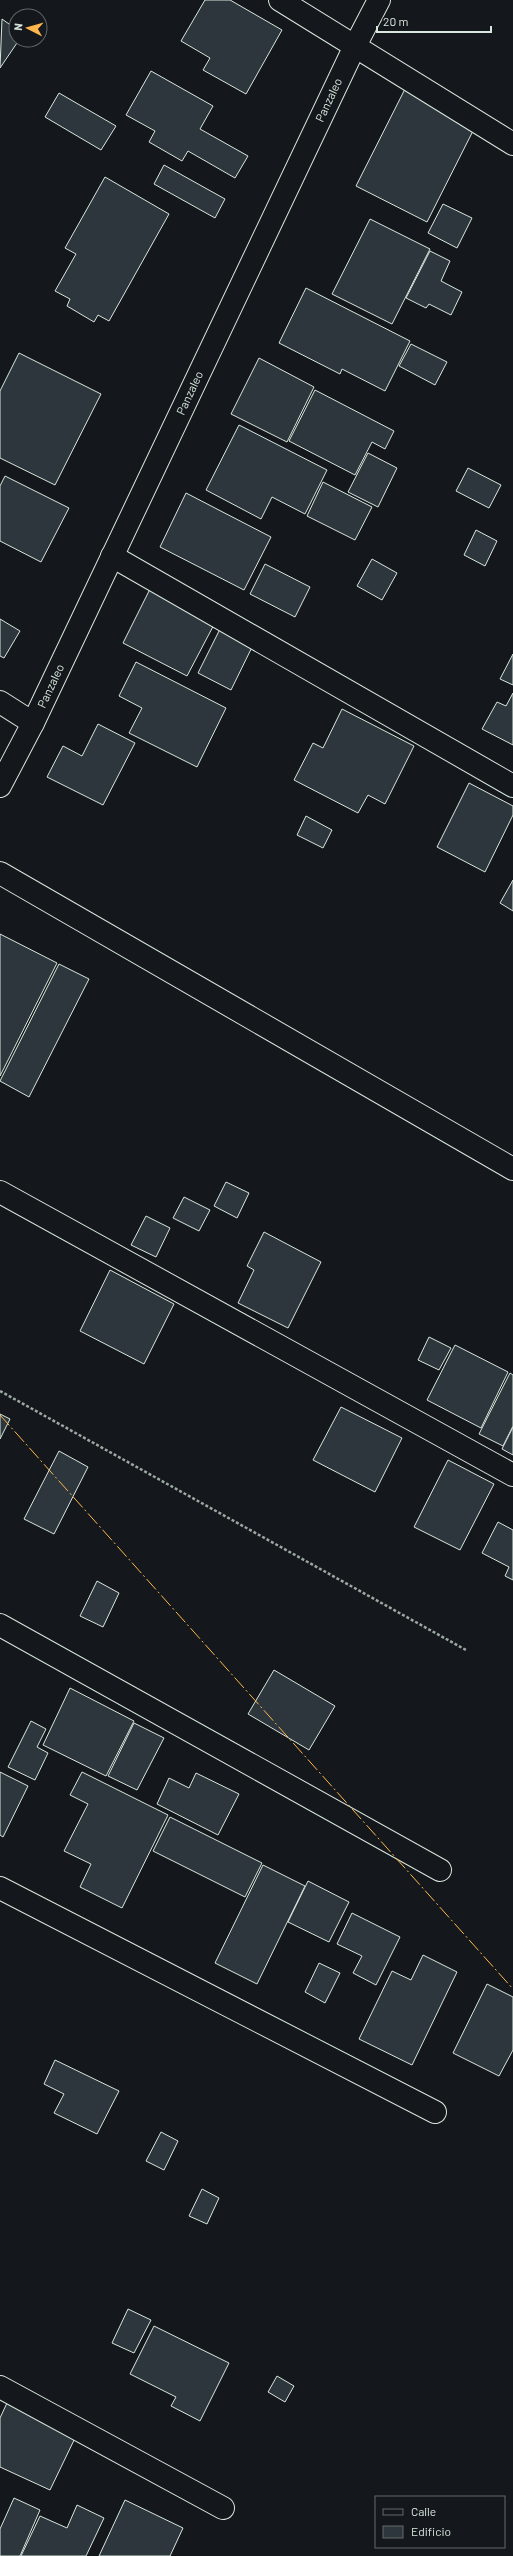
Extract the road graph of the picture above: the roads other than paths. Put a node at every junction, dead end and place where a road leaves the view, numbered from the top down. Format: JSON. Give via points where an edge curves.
{"nodes":[{"id":1,"x":280,"y":0,"type":"edge"},
{"id":2,"x":379,"y":0,"type":"edge"},
{"id":3,"x":355,"y":46,"type":"junction"},
{"id":4,"x":513,"y":144,"type":"edge"},
{"id":5,"x":112,"y":556,"type":"junction"},
{"id":6,"x":0,"y":702,"type":"edge"},
{"id":7,"x":33,"y":724,"type":"junction"},
{"id":8,"x":0,"y":786,"type":"edge"},
{"id":9,"x":513,"y":786,"type":"edge"},
{"id":10,"x":0,"y":873,"type":"edge"},
{"id":11,"x":513,"y":1169,"type":"edge"},
{"id":12,"x":0,"y":1192,"type":"edge"},
{"id":13,"x":513,"y":1475,"type":"edge"},
{"id":14,"x":0,"y":1625,"type":"edge"},
{"id":15,"x":440,"y":1870,"type":"dead end"},
{"id":16,"x":0,"y":1888,"type":"edge"},
{"id":17,"x":435,"y":2112,"type":"dead end"},
{"id":18,"x":0,"y":2387,"type":"edge"},
{"id":19,"x":223,"y":2508,"type":"dead end"}],
"edges":[{"from":1,"to":3,"type":"street"},
{"from":2,"to":3,"type":"street","name":"Panzaleo"},
{"from":3,"to":4,"type":"street"},
{"from":3,"to":5,"type":"street","name":"Panzaleo"},
{"from":5,"to":7,"type":"street","name":"Panzaleo"},
{"from":5,"to":9,"type":"street"},
{"from":6,"to":7,"type":"street"},
{"from":7,"to":8,"type":"street","name":"Panzaleo"},
{"from":10,"to":11,"type":"street"},
{"from":12,"to":13,"type":"street"},
{"from":14,"to":15,"type":"street"},
{"from":16,"to":17,"type":"street"},
{"from":18,"to":19,"type":"street"}]}
